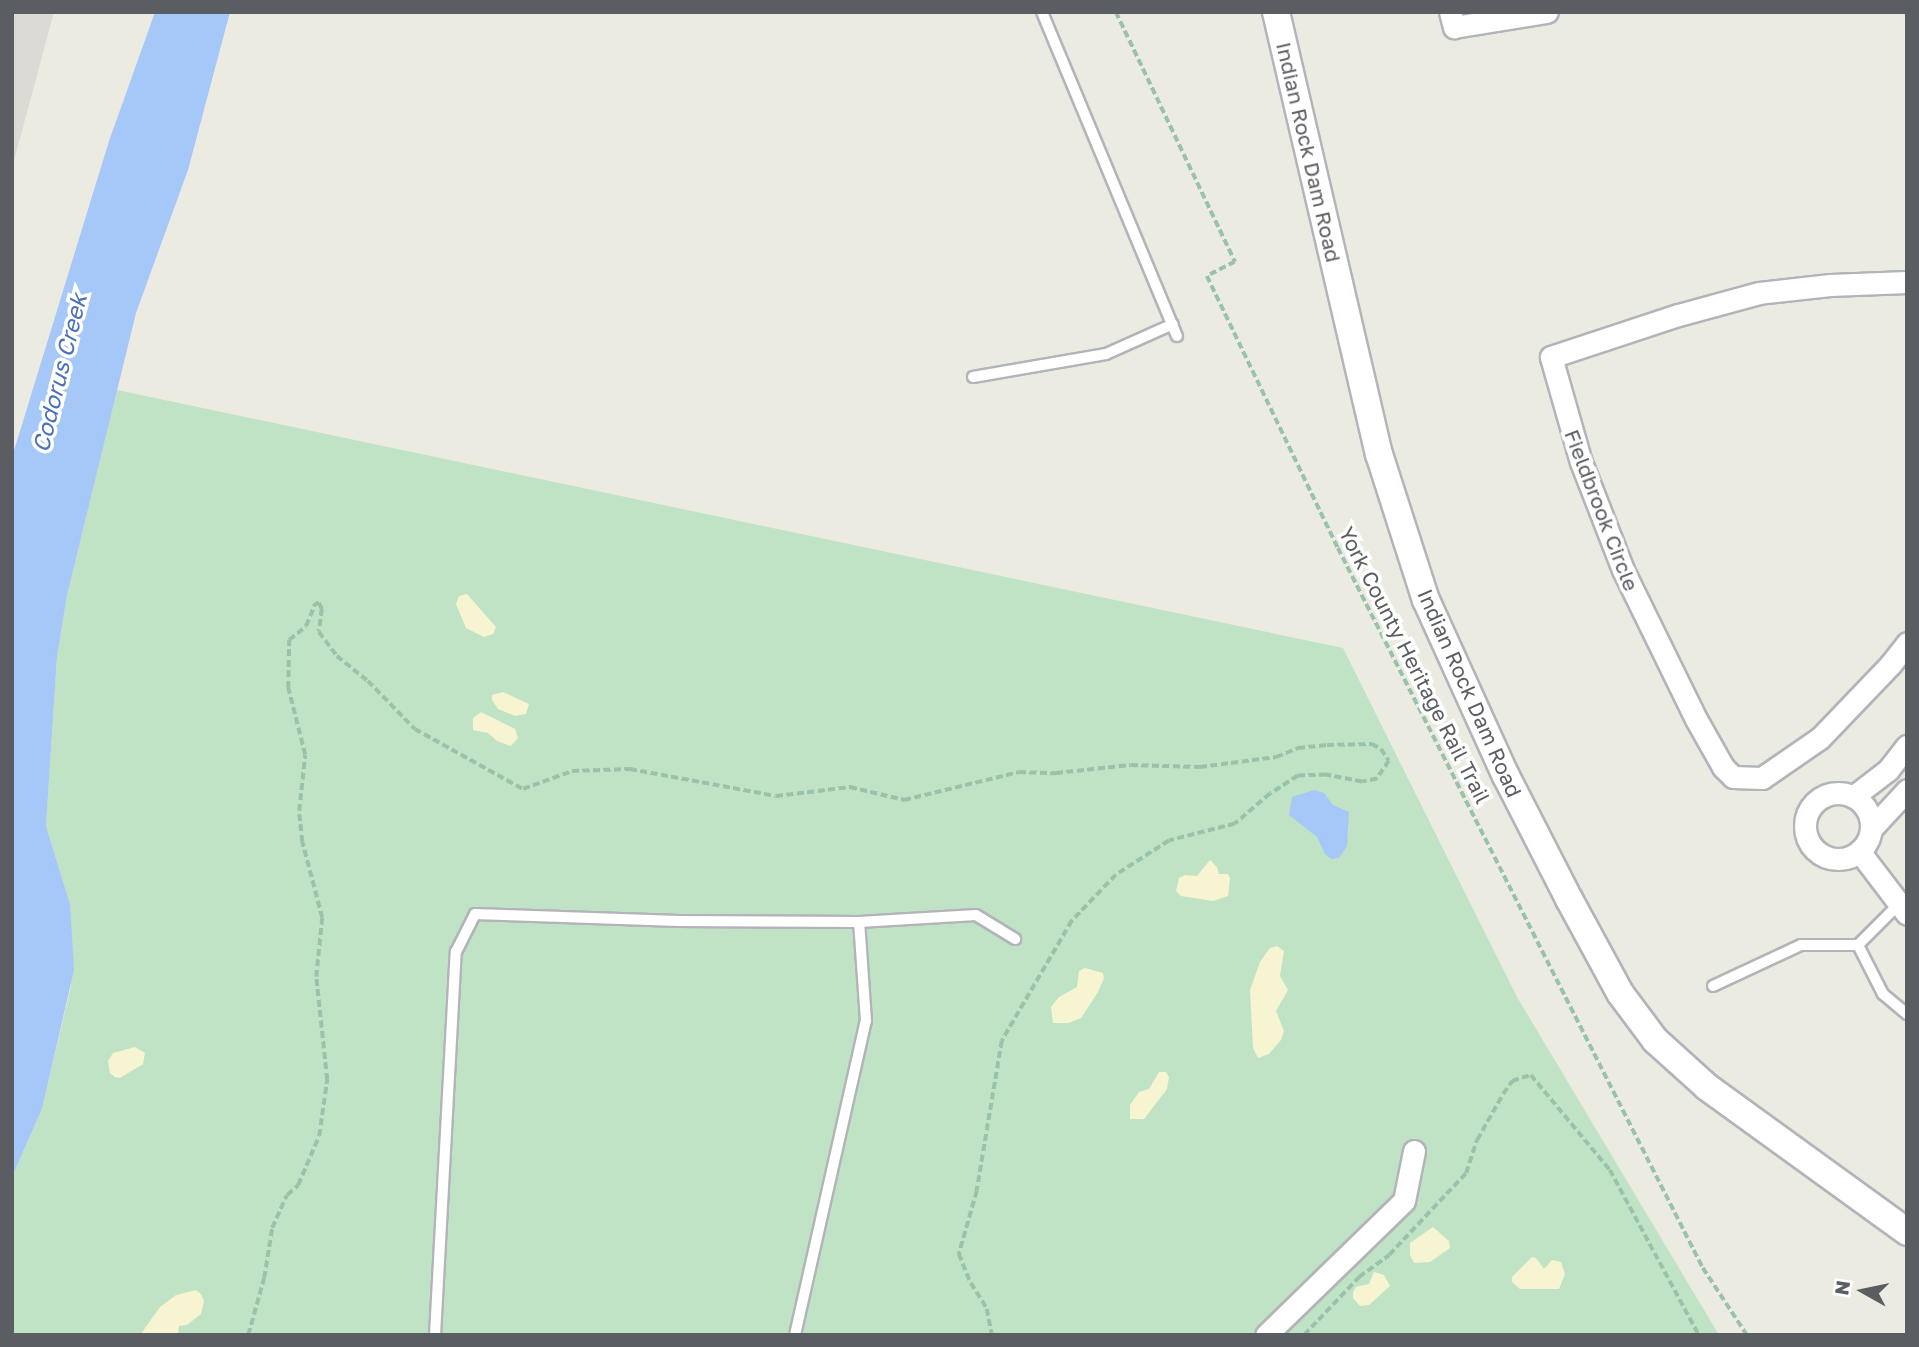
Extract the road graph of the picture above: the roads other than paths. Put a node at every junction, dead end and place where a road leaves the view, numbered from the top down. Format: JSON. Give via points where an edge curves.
{"nodes":[{"id":1,"x":1042,"y":12,"type":"edge"},
{"id":2,"x":1276,"y":12,"type":"edge"},
{"id":3,"x":1547,"y":12,"type":"edge"},
{"id":4,"x":1452,"y":20,"type":"edge"},
{"id":5,"x":1907,"y":282,"type":"edge"},
{"id":6,"x":1173,"y":324,"type":"junction"},
{"id":7,"x":1177,"y":336,"type":"dead end"},
{"id":8,"x":973,"y":377,"type":"dead end"},
{"id":9,"x":1907,"y":643,"type":"edge"},
{"id":10,"x":1907,"y":746,"type":"edge"},
{"id":11,"x":1907,"y":790,"type":"edge"},
{"id":12,"x":1854,"y":796,"type":"junction"},
{"id":13,"x":1871,"y":829,"type":"junction"},
{"id":14,"x":1859,"y":852,"type":"junction"},
{"id":15,"x":1903,"y":909,"type":"edge"},
{"id":16,"x":859,"y":922,"type":"junction"},
{"id":17,"x":1015,"y":939,"type":"dead end"},
{"id":18,"x":1858,"y":945,"type":"junction"},
{"id":19,"x":1713,"y":986,"type":"dead end"},
{"id":20,"x":1907,"y":1014,"type":"edge"},
{"id":21,"x":1414,"y":1151,"type":"dead end"},
{"id":22,"x":1907,"y":1232,"type":"edge"},
{"id":23,"x":435,"y":1335,"type":"edge"},
{"id":24,"x":795,"y":1335,"type":"edge"},
{"id":25,"x":1266,"y":1335,"type":"edge"}],
"edges":[{"from":1,"to":6,"type":"lane"},
{"from":2,"to":22,"type":"street","name":"Indian Rock Dam Road","via":[[1379,454],[1426,600],[1506,776],[1569,899],[1620,993],[1655,1040],[1707,1087]]},
{"from":3,"to":4,"type":"street"},
{"from":5,"to":9,"type":"street","name":"Fieldbrook Circle","via":[[1759,293],[1550,357],[1581,462],[1623,570],[1696,719],[1723,767],[1734,777],[1762,778],[1820,738]]},
{"from":6,"to":7,"type":"lane"},
{"from":6,"to":8,"type":"lane","via":[[1106,354]]},
{"from":10,"to":12,"type":"street","via":[[1888,770]]},
{"from":11,"to":13,"type":"street"},
{"from":12,"to":13,"type":"street","via":[[1870,816]]},
{"from":12,"to":14,"type":"street","via":[[1829,794],[1817,800],[1805,823],[1813,847],[1823,855],[1848,858]]},
{"from":13,"to":14,"type":"street"},
{"from":14,"to":15,"type":"street"},
{"from":15,"to":18,"type":"lane"},
{"from":16,"to":17,"type":"lane","via":[[976,915]]},
{"from":16,"to":23,"type":"lane","via":[[475,914],[456,951]]},
{"from":16,"to":24,"type":"lane","via":[[866,1021]]},
{"from":18,"to":19,"type":"lane","via":[[1801,945]]},
{"from":18,"to":20,"type":"lane","via":[[1883,994]]},
{"from":21,"to":25,"type":"street","via":[[1404,1201]]}]}
